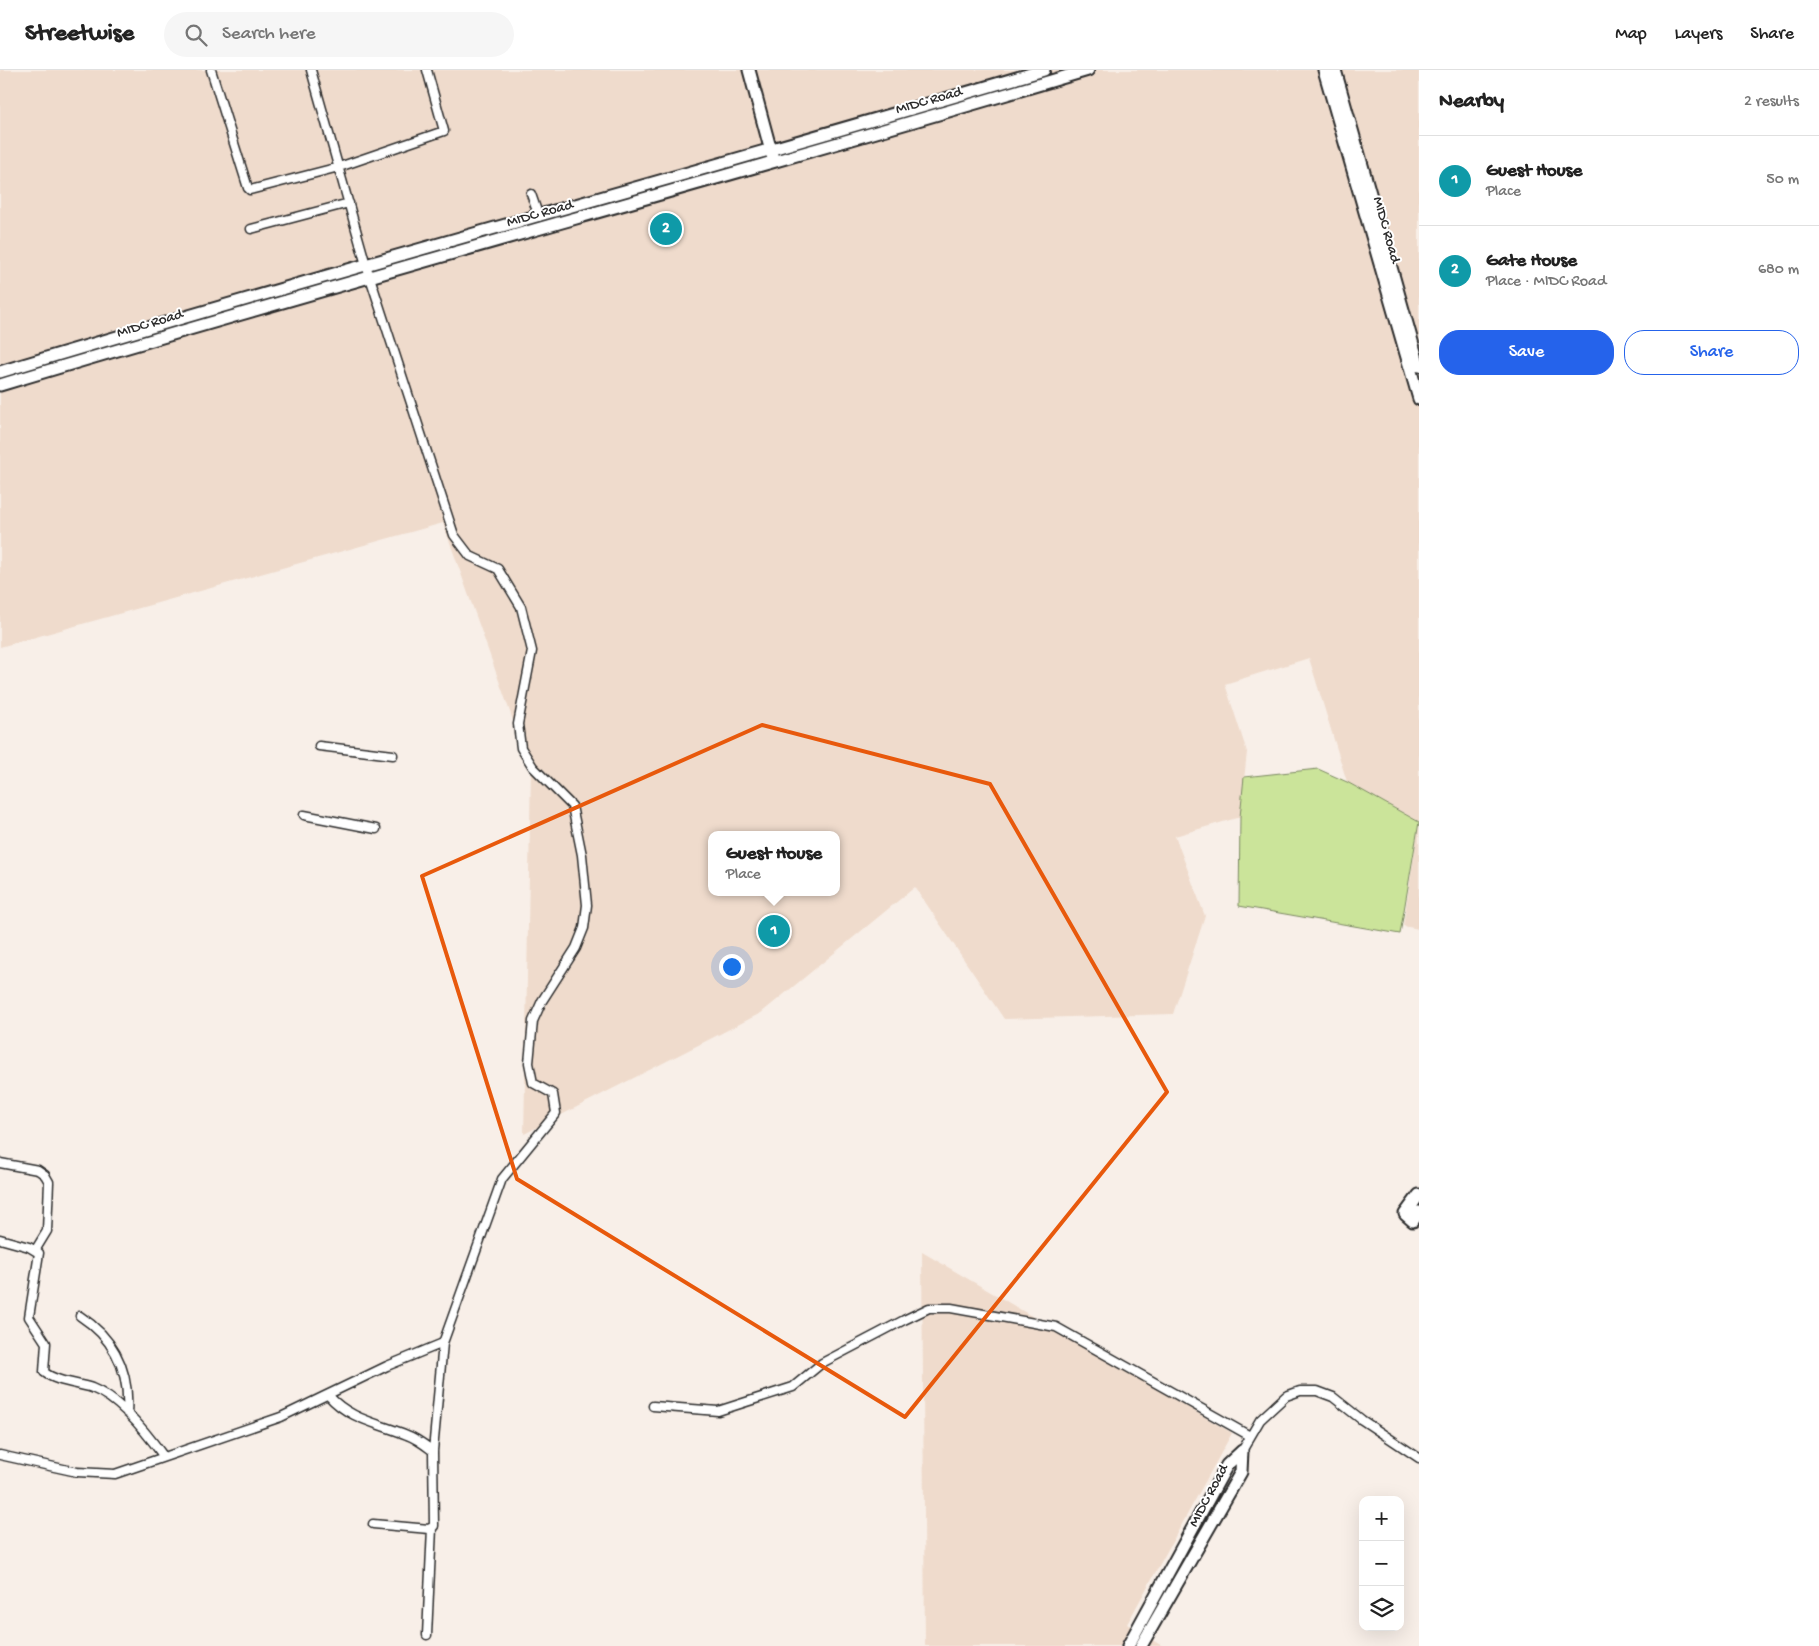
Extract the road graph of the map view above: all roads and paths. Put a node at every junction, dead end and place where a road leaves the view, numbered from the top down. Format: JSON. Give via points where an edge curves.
{"nodes":[{"id":1,"x":211,"y":70,"type":"edge"},
{"id":2,"x":311,"y":70,"type":"edge"},
{"id":3,"x":427,"y":70,"type":"edge"},
{"id":4,"x":749,"y":70,"type":"edge"},
{"id":5,"x":1044,"y":70,"type":"edge"},
{"id":6,"x":1088,"y":70,"type":"edge"},
{"id":7,"x":1324,"y":70,"type":"edge"},
{"id":8,"x":1335,"y":70,"type":"edge"},
{"id":9,"x":770,"y":149,"type":"junction"},
{"id":10,"x":774,"y":160,"type":"junction"},
{"id":11,"x":339,"y":168,"type":"junction"},
{"id":12,"x":531,"y":194,"type":"dead end"},
{"id":13,"x":349,"y":203,"type":"junction"},
{"id":14,"x":538,"y":217,"type":"junction"},
{"id":15,"x":250,"y":229,"type":"dead end"},
{"id":16,"x":366,"y":265,"type":"junction"},
{"id":17,"x":370,"y":277,"type":"junction"},
{"id":18,"x":1419,"y":366,"type":"edge"},
{"id":19,"x":0,"y":372,"type":"edge"},
{"id":20,"x":0,"y":385,"type":"edge"},
{"id":21,"x":1419,"y":399,"type":"edge"},
{"id":22,"x":319,"y":746,"type":"dead end"},
{"id":23,"x":393,"y":755,"type":"dead end"},
{"id":24,"x":304,"y":816,"type":"dead end"},
{"id":25,"x":376,"y":828,"type":"dead end"},
{"id":26,"x":0,"y":1162,"type":"edge"},
{"id":27,"x":1419,"y":1195,"type":"edge"},
{"id":28,"x":1412,"y":1216,"type":"edge"},
{"id":29,"x":0,"y":1240,"type":"edge"},
{"id":30,"x":36,"y":1249,"type":"junction"},
{"id":31,"x":80,"y":1316,"type":"dead end"},
{"id":32,"x":442,"y":1343,"type":"junction"},
{"id":33,"x":328,"y":1395,"type":"junction"},
{"id":34,"x":653,"y":1406,"type":"dead end"},
{"id":35,"x":126,"y":1413,"type":"junction"},
{"id":36,"x":1250,"y":1436,"type":"junction"},
{"id":37,"x":433,"y":1450,"type":"junction"},
{"id":38,"x":1242,"y":1451,"type":"junction"},
{"id":39,"x":0,"y":1454,"type":"edge"},
{"id":40,"x":164,"y":1457,"type":"junction"},
{"id":41,"x":1419,"y":1458,"type":"edge"},
{"id":42,"x":373,"y":1524,"type":"dead end"},
{"id":43,"x":432,"y":1528,"type":"junction"},
{"id":44,"x":426,"y":1635,"type":"dead end"},
{"id":45,"x":1128,"y":1646,"type":"edge"},
{"id":46,"x":1141,"y":1646,"type":"edge"}],
"edges":[{"from":1,"to":11,"type":"street","via":[[248,188],[253,190]]},
{"from":2,"to":11,"type":"street"},
{"from":3,"to":11,"type":"street","via":[[444,131]]},
{"from":4,"to":9,"type":"main road"},
{"from":5,"to":9,"type":"main road","name":"MIDC Road"},
{"from":6,"to":10,"type":"main road","name":"MIDC Road"},
{"from":7,"to":21,"type":"main road","name":"MIDC Road"},
{"from":8,"to":18,"type":"main road","name":"MIDC Road"},
{"from":9,"to":10,"type":"main road"},
{"from":9,"to":14,"type":"main road","name":"MIDC Road"},
{"from":10,"to":17,"type":"main road","name":"MIDC Road"},
{"from":11,"to":13,"type":"street"},
{"from":12,"to":14,"type":"street"},
{"from":13,"to":15,"type":"street"},
{"from":13,"to":16,"type":"street"},
{"from":14,"to":16,"type":"main road","name":"MIDC Road"},
{"from":16,"to":17,"type":"street"},
{"from":16,"to":19,"type":"main road","name":"MIDC Road","via":[[244,298]]},
{"from":17,"to":20,"type":"main road","name":"MIDC Road"},
{"from":17,"to":32,"type":"street","via":[[454,535],[470,556],[498,570],[521,607],[532,651],[518,724],[521,748],[533,767],[572,806],[582,854],[587,905],[584,928],[576,948],[533,1021],[529,1063],[534,1083],[552,1094],[556,1113],[502,1179]]},
{"from":22,"to":23,"type":"street"},
{"from":24,"to":25,"type":"street"},
{"from":26,"to":30,"type":"street","via":[[38,1170],[49,1182],[47,1231]]},
{"from":27,"to":28,"type":"main road"},
{"from":29,"to":30,"type":"street"},
{"from":30,"to":35,"type":"street","via":[[39,1259],[29,1317],[46,1343],[44,1372],[93,1388]]},
{"from":31,"to":35,"type":"street","via":[[98,1328],[110,1345],[126,1381]]},
{"from":32,"to":33,"type":"street"},
{"from":32,"to":37,"type":"street"},
{"from":33,"to":37,"type":"street","via":[[347,1412],[368,1423],[409,1436]]},
{"from":33,"to":40,"type":"street","via":[[281,1417]]},
{"from":34,"to":36,"type":"street","via":[[718,1410],[793,1387],[822,1363],[904,1320],[929,1308],[951,1308],[1056,1326]]},
{"from":35,"to":40,"type":"street","via":[[146,1431]]},
{"from":36,"to":38,"type":"street"},
{"from":36,"to":41,"type":"street","via":[[1260,1420],[1286,1396],[1300,1391],[1317,1391],[1333,1397]]},
{"from":37,"to":43,"type":"street","via":[[435,1522]]},
{"from":38,"to":45,"type":"main road","name":"MIDC Road","via":[[1227,1465]]},
{"from":38,"to":46,"type":"main road","name":"MIDC Road","via":[[1241,1472]]},
{"from":39,"to":40,"type":"street","via":[[77,1472],[115,1474]]},
{"from":42,"to":43,"type":"street"},
{"from":43,"to":44,"type":"street"}]}
